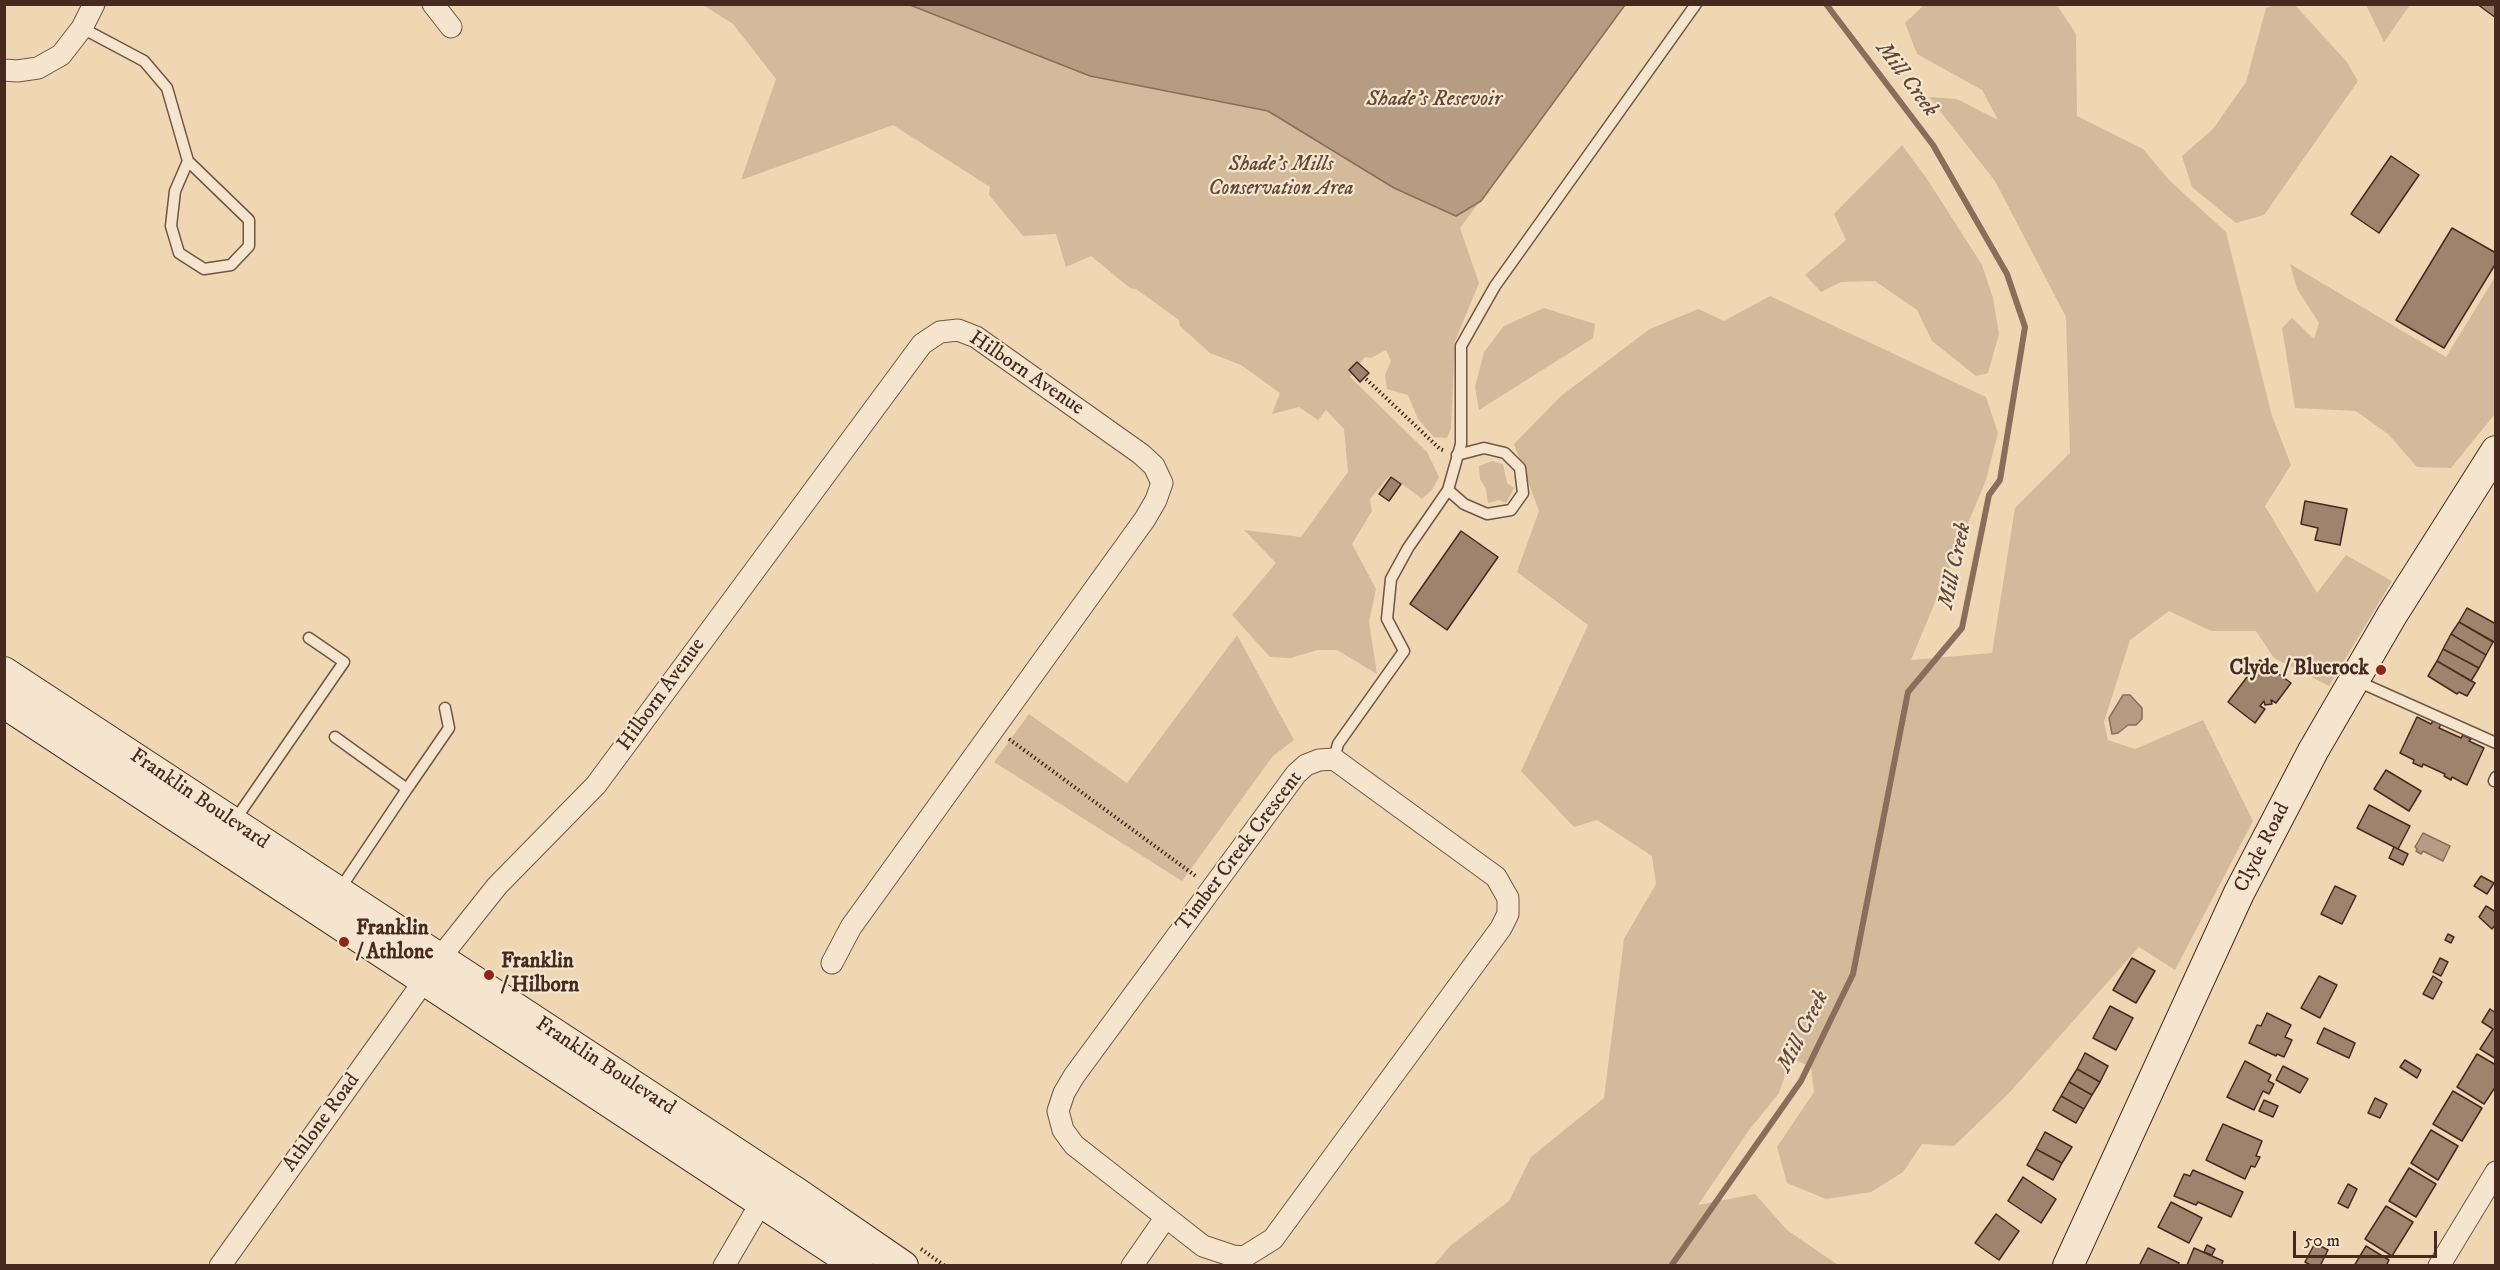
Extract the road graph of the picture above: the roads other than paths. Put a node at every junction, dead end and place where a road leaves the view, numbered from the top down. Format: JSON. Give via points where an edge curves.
{"nodes":[{"id":1,"x":94,"y":4,"type":"edge"},
{"id":2,"x":433,"y":4,"type":"edge"},
{"id":3,"x":1696,"y":4,"type":"edge"},
{"id":4,"x":451,"y":27,"type":"dead end"},
{"id":5,"x":82,"y":28,"type":"junction"},
{"id":6,"x":4,"y":70,"type":"edge"},
{"id":7,"x":188,"y":161,"type":"junction"},
{"id":8,"x":1457,"y":455,"type":"junction"},
{"id":9,"x":2493,"y":460,"type":"edge"},
{"id":10,"x":1448,"y":490,"type":"junction"},
{"id":11,"x":309,"y":638,"type":"dead end"},
{"id":12,"x":4,"y":672,"type":"edge"},
{"id":13,"x":2354,"y":680,"type":"junction"},
{"id":14,"x":4,"y":703,"type":"edge"},
{"id":15,"x":445,"y":708,"type":"dead end"},
{"id":16,"x":335,"y":737,"type":"dead end"},
{"id":17,"x":2496,"y":743,"type":"edge"},
{"id":18,"x":1334,"y":759,"type":"junction"},
{"id":19,"x":407,"y":789,"type":"junction"},
{"id":20,"x":233,"y":823,"type":"junction"},
{"id":21,"x":338,"y":892,"type":"junction"},
{"id":22,"x":832,"y":963,"type":"dead end"},
{"id":23,"x":431,"y":970,"type":"junction"},
{"id":24,"x":2496,"y":1172,"type":"edge"},
{"id":25,"x":762,"y":1201,"type":"junction"},
{"id":26,"x":1166,"y":1217,"type":"junction"},
{"id":27,"x":220,"y":1266,"type":"edge"},
{"id":28,"x":724,"y":1266,"type":"edge"},
{"id":29,"x":858,"y":1266,"type":"edge"},
{"id":30,"x":903,"y":1266,"type":"edge"},
{"id":31,"x":1132,"y":1266,"type":"edge"},
{"id":32,"x":2068,"y":1266,"type":"edge"},
{"id":33,"x":2439,"y":1266,"type":"edge"}],
"edges":[{"from":1,"to":5,"type":"street"},
{"from":2,"to":4,"type":"street"},
{"from":3,"to":8,"type":"lane","via":[[1495,286],[1461,346],[1461,444]]},
{"from":5,"to":6,"type":"street","via":[[61,55],[38,68]]},
{"from":5,"to":7,"type":"lane","via":[[144,62],[167,88]]},
{"from":7,"to":7,"type":"lane","via":[[175,191],[171,226],[179,253],[204,269],[231,265],[249,246],[249,220]]},
{"from":8,"to":10,"type":"lane"},
{"from":8,"to":10,"type":"lane","via":[[1484,447],[1505,453],[1520,468],[1523,493],[1511,510],[1487,514],[1464,504]]},
{"from":9,"to":13,"type":"main road","name":"Clyde Road"},
{"from":10,"to":18,"type":"lane","via":[[1391,579],[1387,619],[1404,651],[1338,744]]},
{"from":11,"to":20,"type":"lane","via":[[344,662]]},
{"from":12,"to":20,"type":"main road","name":"Franklin Boulevard"},
{"from":13,"to":17,"type":"lane"},
{"from":13,"to":32,"type":"main road","name":"Clyde Road","via":[[2239,893]]},
{"from":14,"to":23,"type":"main road","name":"Franklin Boulevard"},
{"from":15,"to":19,"type":"lane","via":[[449,728]]},
{"from":16,"to":19,"type":"lane"},
{"from":18,"to":26,"type":"street","name":"Timber Creek Crescent","via":[[1318,760],[1296,774],[1064,1093],[1058,1111],[1063,1130],[1074,1144]]},
{"from":18,"to":26,"type":"street","name":"Timber Creek Crescent","via":[[1496,877],[1508,898],[1508,914],[1273,1239],[1244,1257],[1233,1256],[1203,1246]]},
{"from":19,"to":21,"type":"lane"},
{"from":20,"to":21,"type":"main road","name":"Franklin Boulevard"},
{"from":21,"to":23,"type":"main road","name":"Franklin Boulevard"},
{"from":22,"to":23,"type":"street","name":"Hilborn Avenue","via":[[851,927],[1145,519],[1162,483],[1154,466],[1141,454],[976,337],[958,330],[940,332],[922,344],[596,785],[497,886]]},
{"from":23,"to":25,"type":"main road","name":"Franklin Boulevard"},
{"from":23,"to":27,"type":"street","name":"Athlone Road"},
{"from":23,"to":30,"type":"main road","name":"Franklin Boulevard","via":[[797,1193]]},
{"from":24,"to":33,"type":"street"},
{"from":25,"to":28,"type":"street"},
{"from":25,"to":29,"type":"main road","name":"Franklin Boulevard"},
{"from":26,"to":31,"type":"street"}]}
